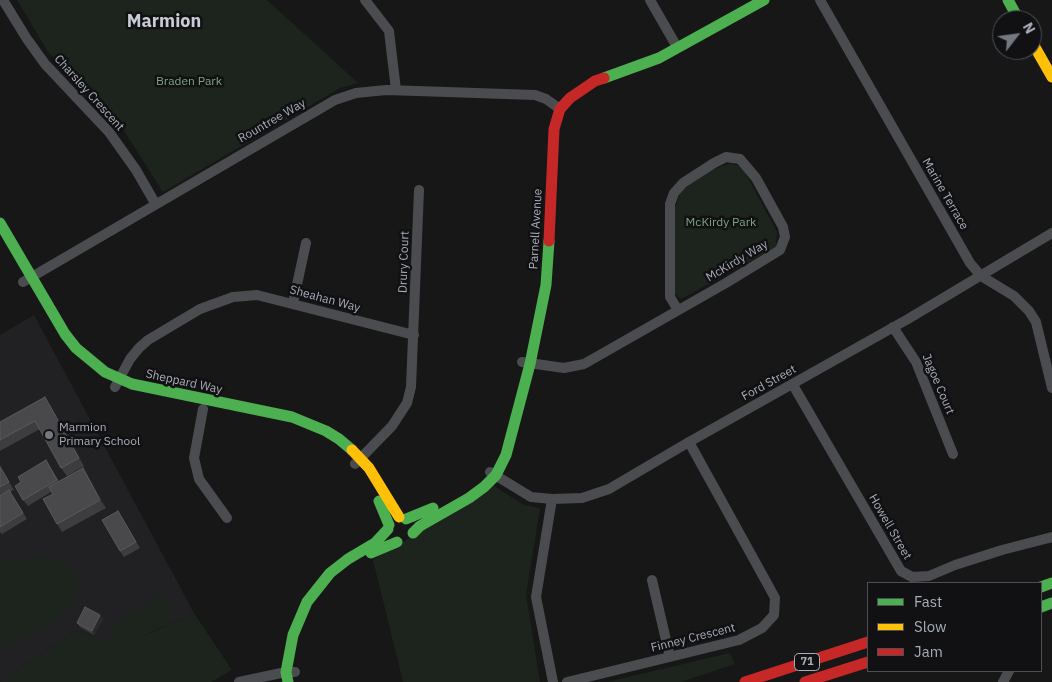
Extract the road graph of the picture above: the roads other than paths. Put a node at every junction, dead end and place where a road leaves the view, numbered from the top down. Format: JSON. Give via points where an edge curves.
{"nodes":[{"id":1,"x":3,"y":0,"type":"edge"},
{"id":2,"x":365,"y":0,"type":"edge"},
{"id":3,"x":650,"y":0,"type":"edge"},
{"id":4,"x":748,"y":0,"type":"edge"},
{"id":5,"x":764,"y":0,"type":"edge"},
{"id":6,"x":820,"y":0,"type":"edge"},
{"id":7,"x":675,"y":44,"type":"junction"},
{"id":8,"x":1042,"y":60,"type":"edge"},
{"id":9,"x":1052,"y":77,"type":"edge"},
{"id":10,"x":396,"y":90,"type":"junction"},
{"id":11,"x":558,"y":107,"type":"junction"},
{"id":12,"x":418,"y":190,"type":"dead end"},
{"id":13,"x":155,"y":203,"type":"junction"},
{"id":14,"x":0,"y":223,"type":"edge"},
{"id":15,"x":1052,"y":233,"type":"edge"},
{"id":16,"x":0,"y":241,"type":"edge"},
{"id":17,"x":306,"y":243,"type":"dead end"},
{"id":18,"x":981,"y":276,"type":"junction"},
{"id":19,"x":27,"y":279,"type":"junction"},
{"id":20,"x":293,"y":303,"type":"junction"},
{"id":21,"x":678,"y":310,"type":"junction"},
{"id":22,"x":893,"y":327,"type":"junction"},
{"id":23,"x":414,"y":335,"type":"junction"},
{"id":24,"x":526,"y":363,"type":"junction"},
{"id":25,"x":117,"y":383,"type":"junction"},
{"id":26,"x":793,"y":384,"type":"junction"},
{"id":27,"x":1052,"y":388,"type":"edge"},
{"id":28,"x":203,"y":409,"type":"junction"},
{"id":29,"x":688,"y":442,"type":"junction"},
{"id":30,"x":953,"y":454,"type":"dead end"},
{"id":31,"x":358,"y":461,"type":"junction"},
{"id":32,"x":493,"y":473,"type":"junction"},
{"id":33,"x":552,"y":499,"type":"junction"},
{"id":34,"x":228,"y":518,"type":"dead end"},
{"id":35,"x":396,"y":522,"type":"junction"},
{"id":36,"x":413,"y":533,"type":"junction"},
{"id":37,"x":1052,"y":538,"type":"edge"},
{"id":38,"x":397,"y":542,"type":"junction"},
{"id":39,"x":652,"y":580,"type":"dead end"},
{"id":40,"x":867,"y":642,"type":"edge"},
{"id":41,"x":670,"y":657,"type":"junction"},
{"id":42,"x":867,"y":662,"type":"edge"},
{"id":43,"x":291,"y":677,"type":"edge"},
{"id":44,"x":239,"y":682,"type":"edge"},
{"id":45,"x":553,"y":682,"type":"edge"},
{"id":46,"x":567,"y":682,"type":"edge"},
{"id":47,"x":745,"y":682,"type":"edge"},
{"id":48,"x":805,"y":682,"type":"edge"}],
"edges":[{"from":1,"to":13,"type":"street","name":"Charsley Crescent","via":[[45,64],[114,137]]},
{"from":2,"to":10,"type":"street","via":[[389,30]]},
{"from":3,"to":7,"type":"street"},
{"from":4,"to":7,"type":"main road","name":"Parnell Avenue"},
{"from":5,"to":7,"type":"main road","name":"Parnell Avenue"},
{"from":6,"to":18,"type":"street","name":"Marine Terrace","via":[[970,263]]},
{"from":7,"to":11,"type":"main road","name":"Parnell Avenue","via":[[584,79],[568,91]]},
{"from":8,"to":9,"type":"main road"},
{"from":10,"to":11,"type":"street","name":"Rountree Way","via":[[535,95]]},
{"from":10,"to":13,"type":"street","name":"Rountree Way","via":[[356,93],[335,100]]},
{"from":11,"to":24,"type":"main road","name":"Parnell Avenue","via":[[547,125],[544,147],[541,262]]},
{"from":12,"to":23,"type":"street","name":"Drury Court"},
{"from":13,"to":19,"type":"street","name":"Rountree Way"},
{"from":14,"to":19,"type":"main road","name":"Sheppard Way"},
{"from":15,"to":18,"type":"street","name":"Ford Street"},
{"from":16,"to":19,"type":"main road","name":"Sheppard Way"},
{"from":17,"to":20,"type":"street"},
{"from":18,"to":22,"type":"street","name":"Ford Street"},
{"from":18,"to":27,"type":"street","name":"Marine Terrace","via":[[1014,296],[1036,322]]},
{"from":19,"to":25,"type":"main road","name":"Sheppard Way","via":[[52,333],[61,345],[91,374]]},
{"from":20,"to":23,"type":"street","name":"Sheahan Way"},
{"from":20,"to":25,"type":"street","name":"Sheahan Way","via":[[257,294],[227,298],[200,309],[139,348]]},
{"from":21,"to":21,"type":"street","name":"McKirdy Way","via":[[670,297],[670,204],[674,193],[683,182],[714,162],[726,156],[740,159],[756,178],[783,227],[785,237],[780,250]]},
{"from":21,"to":24,"type":"street","name":"McKirdy Way","via":[[584,364],[564,368]]},
{"from":22,"to":26,"type":"street","name":"Ford Street"},
{"from":22,"to":30,"type":"street","name":"Jagoe Court","via":[[916,362]]},
{"from":23,"to":31,"type":"street","via":[[407,403],[392,426]]},
{"from":24,"to":32,"type":"main road","name":"Parnell Avenue"},
{"from":25,"to":28,"type":"main road","name":"Sheppard Way","via":[[146,398]]},
{"from":25,"to":31,"type":"main road","name":"Sheppard Way","via":[[292,417],[326,430],[339,439]]},
{"from":26,"to":29,"type":"street","name":"Ford Street"},
{"from":26,"to":37,"type":"street","name":"Howell Street","via":[[901,570],[912,577],[929,576],[955,564]]},
{"from":28,"to":31,"type":"main road","name":"Sheppard Way","via":[[271,420],[314,433]]},
{"from":28,"to":34,"type":"street","via":[[194,458],[199,479]]},
{"from":29,"to":33,"type":"street","name":"Ford Street","via":[[609,489],[582,498]]},
{"from":29,"to":41,"type":"street","name":"Finney Crescent","via":[[775,598],[774,615],[762,628],[739,640]]},
{"from":31,"to":35,"type":"main road","name":"Sheppard Way"},
{"from":32,"to":33,"type":"street","name":"Ford Street","via":[[531,497]]},
{"from":32,"to":35,"type":"main road","name":"Parnell Avenue","via":[[425,512]]},
{"from":32,"to":36,"type":"main road","name":"Parnell Avenue","via":[[469,498]]},
{"from":33,"to":45,"type":"street","via":[[536,597]]},
{"from":35,"to":36,"type":"main road","via":[[411,523]]},
{"from":35,"to":38,"type":"main road","via":[[391,537]]},
{"from":35,"to":43,"type":"main road","name":"Parnell Avenue","via":[[375,543],[330,573],[307,602],[293,635]]},
{"from":36,"to":38,"type":"main road","name":"Parnell Avenue","via":[[405,542]]},
{"from":38,"to":43,"type":"main road","name":"Parnell Avenue","via":[[362,558],[320,596],[301,636]]},
{"from":39,"to":41,"type":"street"},
{"from":40,"to":47,"type":"main road","number":"71"},
{"from":41,"to":46,"type":"street","name":"Finney Crescent"},
{"from":42,"to":48,"type":"main road","number":"71"},
{"from":43,"to":44,"type":"street"}]}
